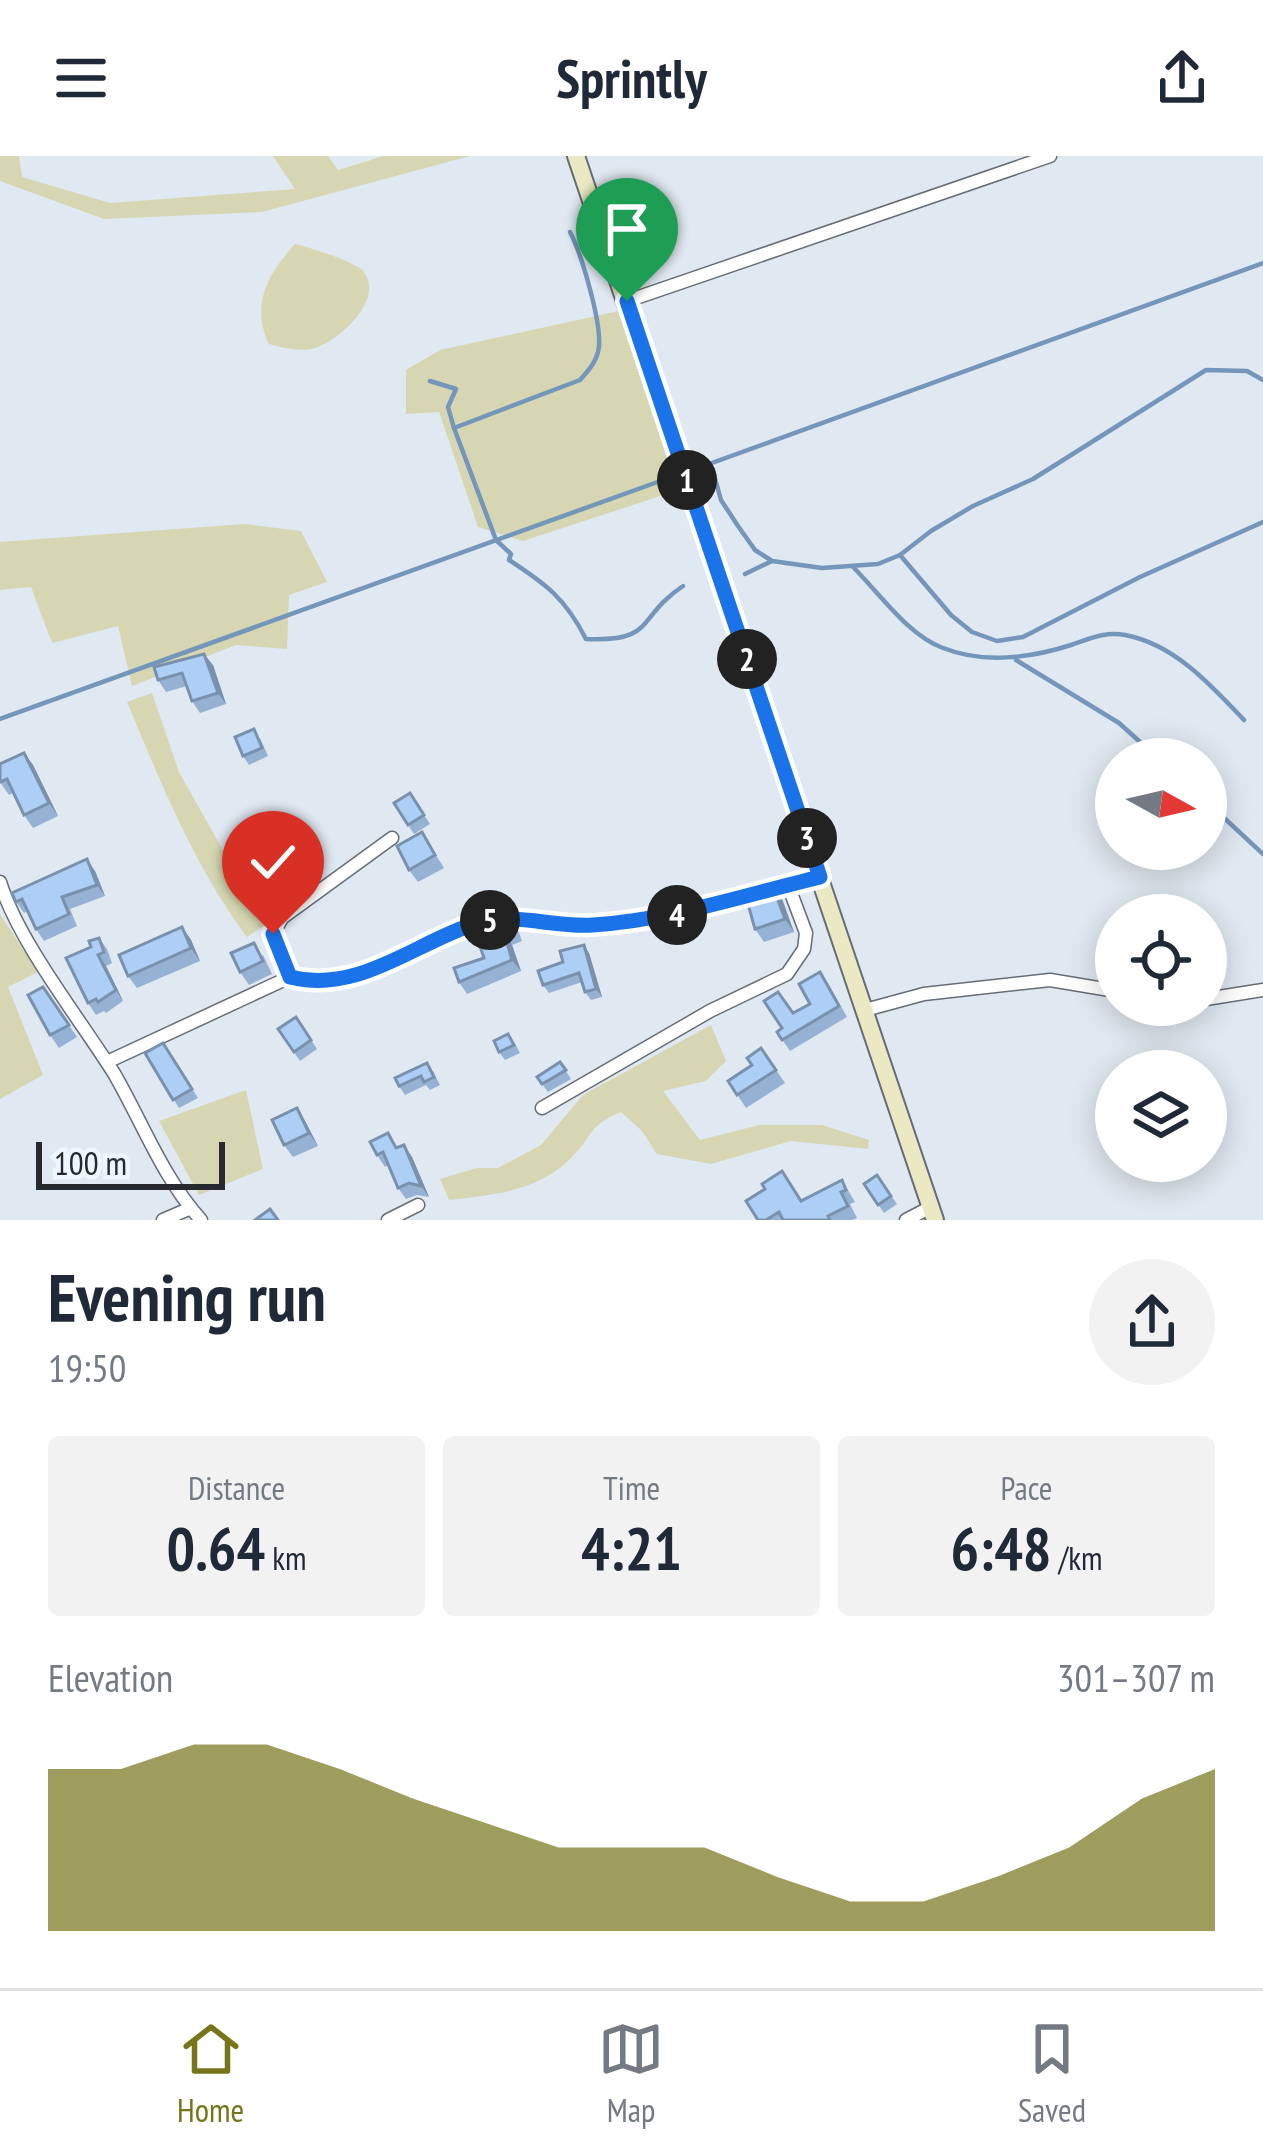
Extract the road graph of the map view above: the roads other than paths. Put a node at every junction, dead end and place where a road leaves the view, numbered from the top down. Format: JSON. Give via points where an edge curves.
{"nodes":[{"id":1,"x":576,"y":156,"type":"edge"},
{"id":2,"x":1050,"y":156,"type":"edge"},
{"id":3,"x":627,"y":301,"type":"junction"},
{"id":4,"x":392,"y":838,"type":"dead end"},
{"id":5,"x":820,"y":877,"type":"junction"},
{"id":6,"x":0,"y":882,"type":"edge"},
{"id":7,"x":788,"y":885,"type":"junction"},
{"id":8,"x":290,"y":977,"type":"junction"},
{"id":9,"x":1095,"y":988,"type":"edge"},
{"id":10,"x":1263,"y":990,"type":"edge"},
{"id":11,"x":1227,"y":996,"type":"edge"},
{"id":12,"x":865,"y":1010,"type":"junction"},
{"id":13,"x":106,"y":1062,"type":"junction"},
{"id":14,"x":542,"y":1108,"type":"dead end"},
{"id":15,"x":418,"y":1205,"type":"dead end"},
{"id":16,"x":190,"y":1208,"type":"junction"},
{"id":17,"x":933,"y":1214,"type":"edge"},
{"id":18,"x":163,"y":1220,"type":"edge"},
{"id":19,"x":201,"y":1220,"type":"edge"},
{"id":20,"x":388,"y":1220,"type":"edge"},
{"id":21,"x":907,"y":1220,"type":"edge"}],
"edges":[{"from":1,"to":3,"type":"street"},
{"from":2,"to":3,"type":"street"},
{"from":3,"to":5,"type":"street"},
{"from":4,"to":8,"type":"street","via":[[282,918],[273,934]]},
{"from":5,"to":7,"type":"street"},
{"from":5,"to":12,"type":"street"},
{"from":6,"to":13,"type":"street"},
{"from":7,"to":8,"type":"street","via":[[666,918],[588,926],[503,917],[331,982]]},
{"from":7,"to":14,"type":"street","via":[[806,932],[787,974]]},
{"from":8,"to":13,"type":"street"},
{"from":9,"to":12,"type":"street","via":[[1050,980],[924,994]]},
{"from":10,"to":11,"type":"street"},
{"from":12,"to":17,"type":"street"},
{"from":13,"to":16,"type":"street"},
{"from":15,"to":20,"type":"street"},
{"from":16,"to":18,"type":"street"},
{"from":16,"to":19,"type":"street"},
{"from":17,"to":21,"type":"street"}]}
